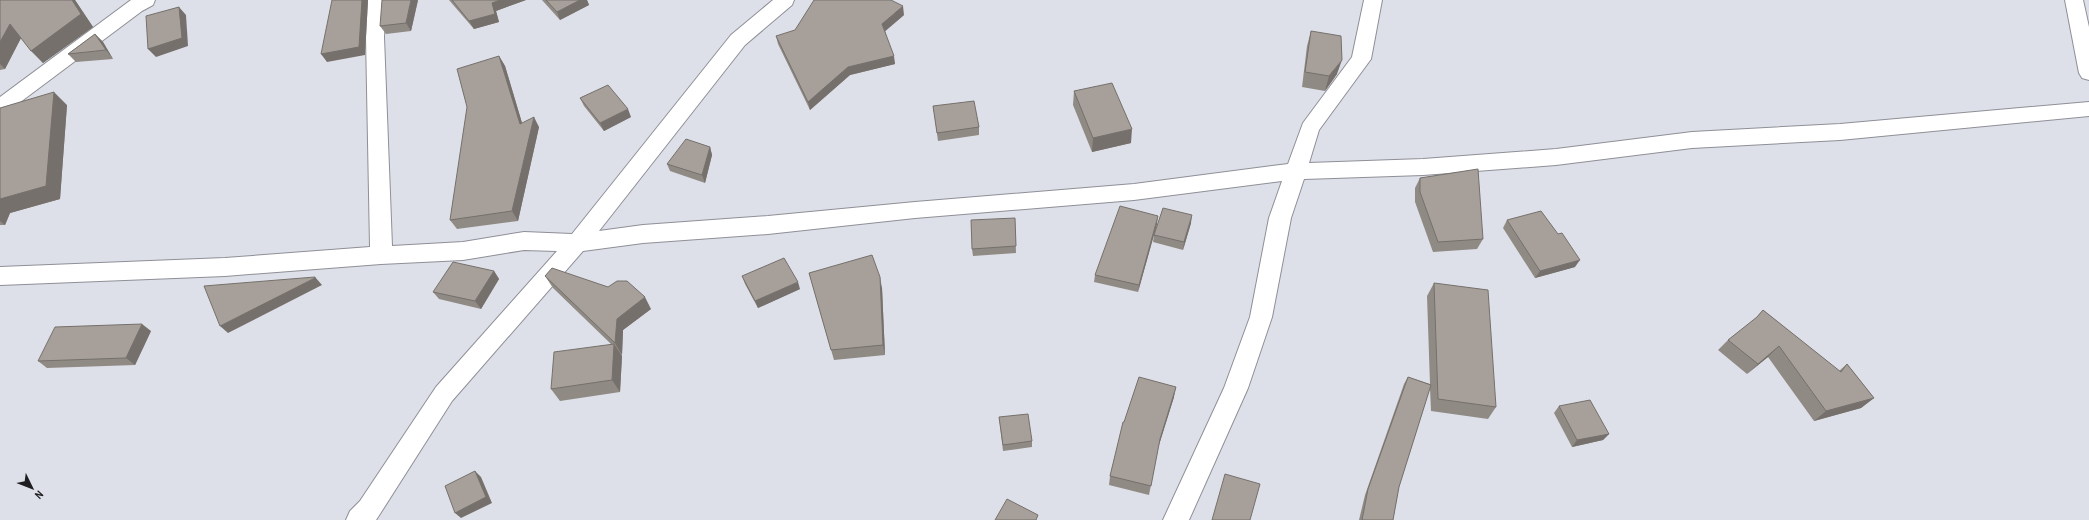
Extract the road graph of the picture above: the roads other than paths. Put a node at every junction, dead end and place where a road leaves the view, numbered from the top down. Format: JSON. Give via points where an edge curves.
{"nodes":[{"id":1,"x":146,"y":0,"type":"edge"},
{"id":2,"x":377,"y":0,"type":"edge"},
{"id":3,"x":785,"y":0,"type":"edge"},
{"id":4,"x":1373,"y":0,"type":"edge"},
{"id":5,"x":2074,"y":0,"type":"edge"},
{"id":6,"x":2089,"y":73,"type":"edge"},
{"id":7,"x":0,"y":107,"type":"edge"},
{"id":8,"x":2089,"y":109,"type":"edge"},
{"id":9,"x":1296,"y":171,"type":"junction"},
{"id":10,"x":577,"y":242,"type":"junction"},
{"id":11,"x":381,"y":255,"type":"junction"},
{"id":12,"x":0,"y":276,"type":"edge"},
{"id":13,"x":359,"y":520,"type":"edge"},
{"id":14,"x":1176,"y":520,"type":"edge"}],
"edges":[{"from":1,"to":7,"type":"street"},
{"from":2,"to":11,"type":"street","via":[[375,37]]},
{"from":3,"to":10,"type":"street","via":[[738,40]]},
{"from":4,"to":9,"type":"street","via":[[1361,59],[1310,128]]},
{"from":5,"to":6,"type":"street"},
{"from":8,"to":9,"type":"street","via":[[1840,132],[1692,140],[1556,157],[1423,167]]},
{"from":9,"to":10,"type":"street","via":[[1134,192],[643,234]]},
{"from":9,"to":14,"type":"street","via":[[1280,218],[1261,317],[1236,388]]},
{"from":10,"to":11,"type":"street","via":[[524,242],[463,251]]},
{"from":10,"to":13,"type":"street","via":[[444,394]]},
{"from":11,"to":12,"type":"street","via":[[225,267]]}]}
